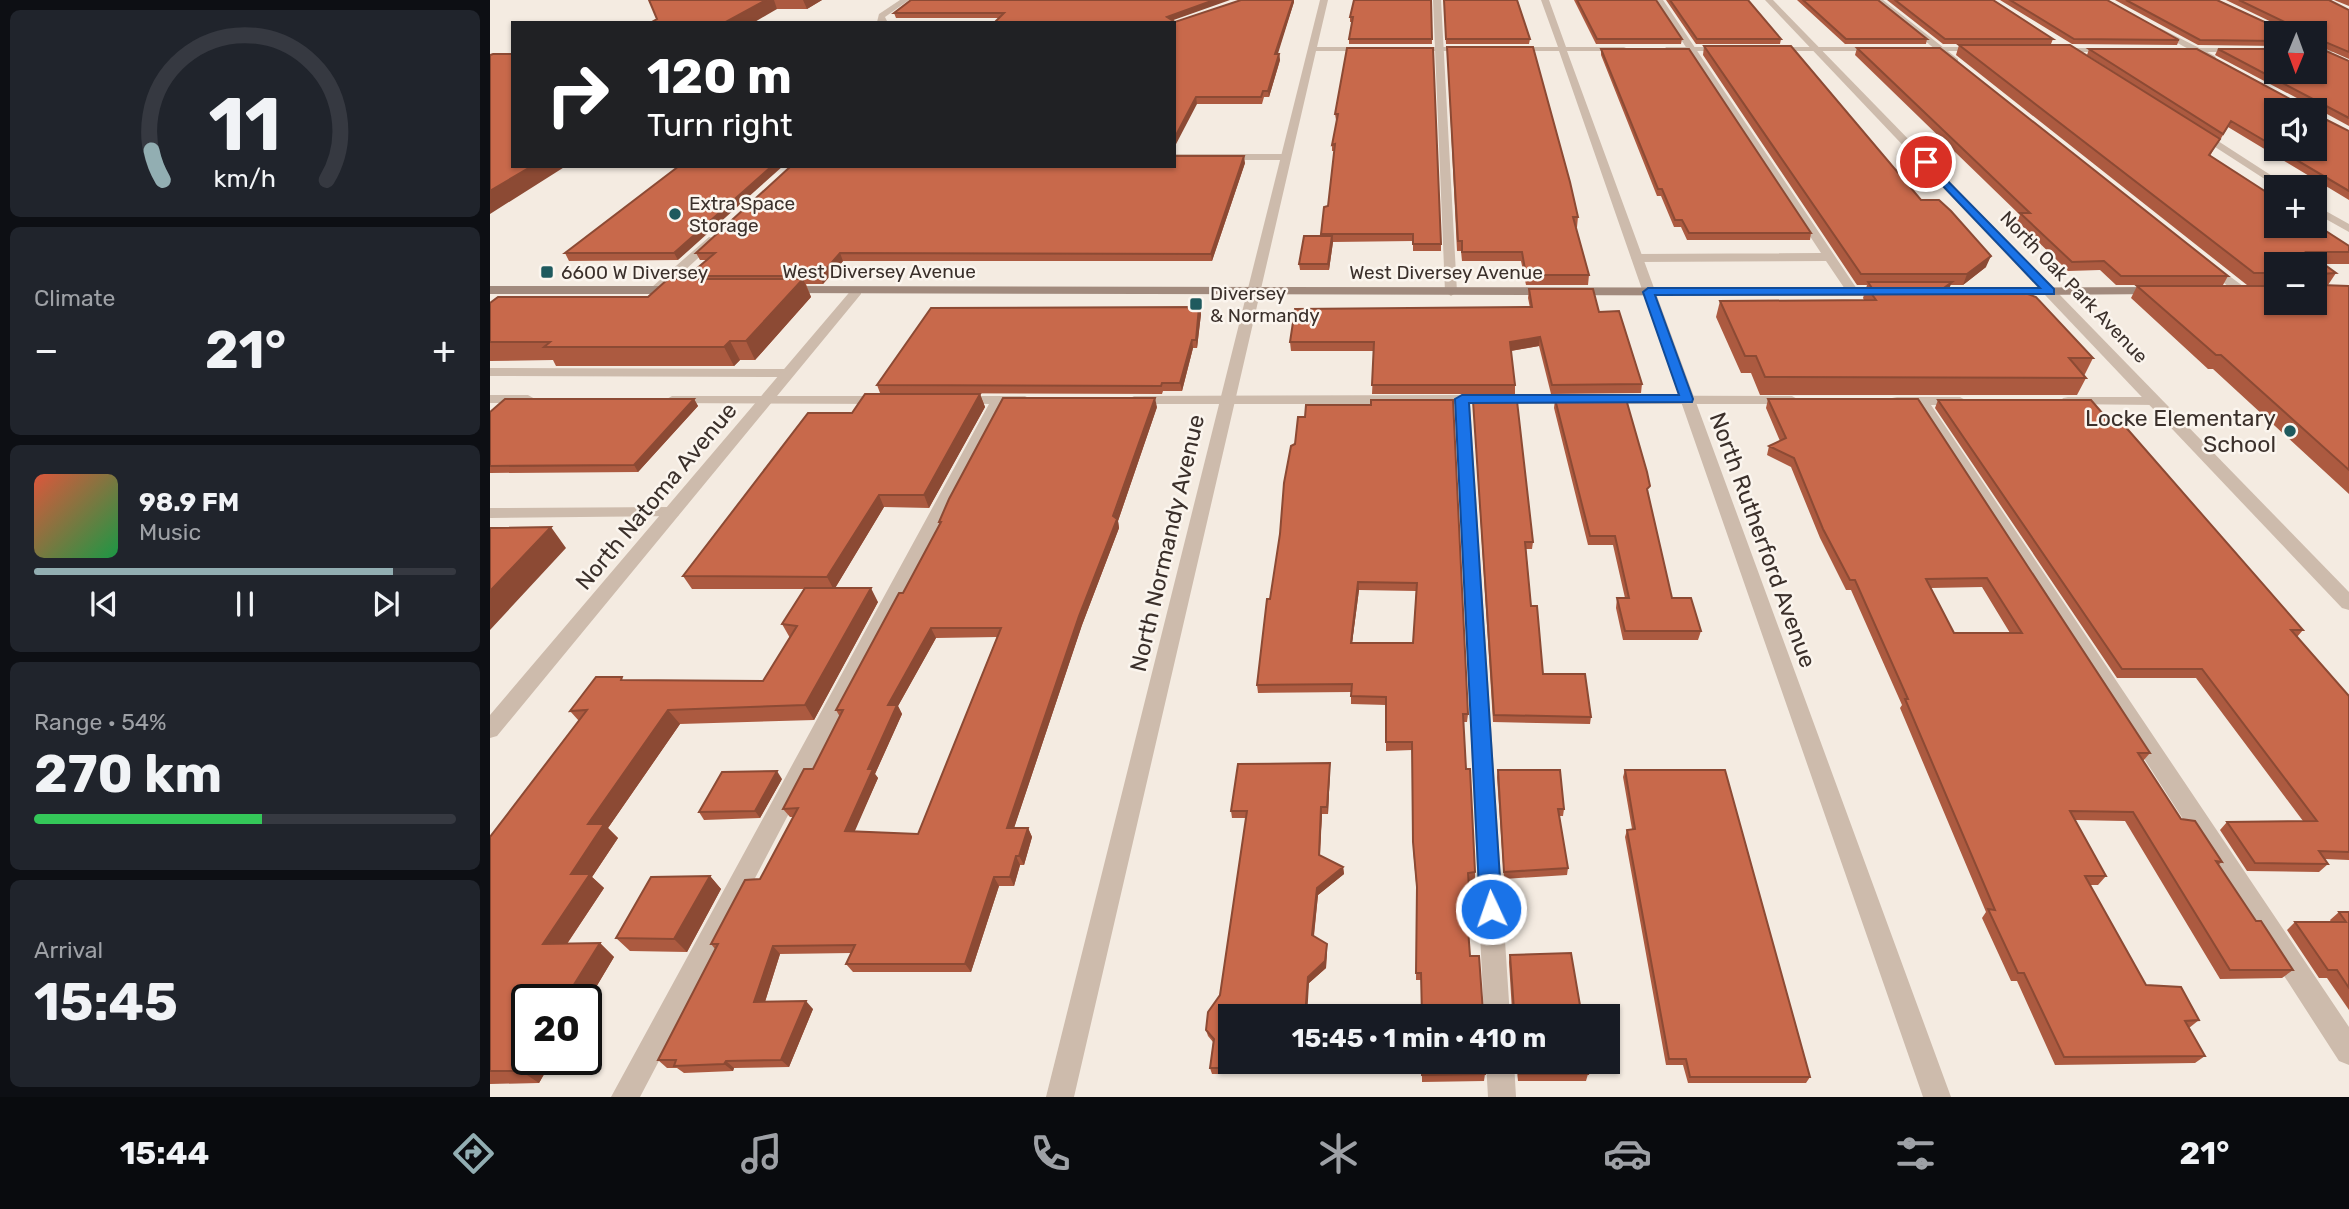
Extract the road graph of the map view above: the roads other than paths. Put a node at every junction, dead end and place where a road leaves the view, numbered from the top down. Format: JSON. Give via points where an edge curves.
{"nodes":[{"id":1,"x":905,"y":0,"type":"edge"},
{"id":2,"x":1324,"y":0,"type":"edge"},
{"id":3,"x":1437,"y":0,"type":"edge"},
{"id":4,"x":1545,"y":0,"type":"edge"},
{"id":5,"x":1659,"y":0,"type":"edge"},
{"id":6,"x":1769,"y":0,"type":"edge"},
{"id":7,"x":1879,"y":0,"type":"edge"},
{"id":8,"x":881,"y":21,"type":"edge"},
{"id":9,"x":2150,"y":25,"type":"edge"},
{"id":10,"x":2058,"y":43,"type":"edge"},
{"id":11,"x":1313,"y":49,"type":"junction"},
{"id":12,"x":1377,"y":49,"type":"edge"},
{"id":13,"x":1402,"y":49,"type":"edge"},
{"id":14,"x":1440,"y":49,"type":"junction"},
{"id":15,"x":1481,"y":49,"type":"edge"},
{"id":16,"x":1508,"y":49,"type":"edge"},
{"id":17,"x":1562,"y":49,"type":"junction"},
{"id":18,"x":1640,"y":49,"type":"edge"},
{"id":19,"x":1653,"y":49,"type":"edge"},
{"id":20,"x":1692,"y":49,"type":"junction"},
{"id":21,"x":1732,"y":49,"type":"edge"},
{"id":22,"x":1759,"y":49,"type":"edge"},
{"id":23,"x":1817,"y":49,"type":"junction"},
{"id":24,"x":1885,"y":49,"type":"edge"},
{"id":25,"x":1913,"y":49,"type":"edge"},
{"id":26,"x":2328,"y":49,"type":"edge"},
{"id":27,"x":1941,"y":50,"type":"junction"},
{"id":28,"x":1992,"y":50,"type":"edge"},
{"id":29,"x":2043,"y":50,"type":"edge"},
{"id":30,"x":2069,"y":50,"type":"junction"},
{"id":31,"x":2120,"y":50,"type":"edge"},
{"id":32,"x":2158,"y":50,"type":"edge"},
{"id":33,"x":2196,"y":50,"type":"junction"},
{"id":34,"x":2264,"y":50,"type":"edge"},
{"id":35,"x":2349,"y":50,"type":"edge"},
{"id":36,"x":2328,"y":53,"type":"edge"},
{"id":37,"x":2340,"y":58,"type":"edge"},
{"id":38,"x":2218,"y":62,"type":"edge"},
{"id":39,"x":2091,"y":64,"type":"edge"},
{"id":40,"x":1962,"y":67,"type":"edge"},
{"id":41,"x":2193,"y":129,"type":"edge"},
{"id":42,"x":1176,"y":156,"type":"edge"},
{"id":43,"x":1286,"y":157,"type":"junction"},
{"id":44,"x":2265,"y":175,"type":"edge"},
{"id":45,"x":2327,"y":215,"type":"edge"},
{"id":46,"x":723,"y":229,"type":"edge"},
{"id":47,"x":2349,"y":229,"type":"edge"},
{"id":48,"x":1830,"y":257,"type":"junction"},
{"id":49,"x":2200,"y":257,"type":"edge"},
{"id":50,"x":1637,"y":258,"type":"junction"},
{"id":51,"x":490,"y":290,"type":"edge"},
{"id":52,"x":656,"y":290,"type":"junction"},
{"id":53,"x":696,"y":290,"type":"edge"},
{"id":54,"x":777,"y":290,"type":"edge"},
{"id":55,"x":857,"y":291,"type":"junction"},
{"id":56,"x":1252,"y":292,"type":"junction"},
{"id":57,"x":1451,"y":292,"type":"junction"},
{"id":58,"x":1648,"y":292,"type":"junction"},
{"id":59,"x":1853,"y":292,"type":"junction"},
{"id":60,"x":2050,"y":292,"type":"junction"},
{"id":61,"x":2170,"y":292,"type":"edge"},
{"id":62,"x":2218,"y":292,"type":"edge"},
{"id":63,"x":2248,"y":292,"type":"joint"},
{"id":64,"x":490,"y":372,"type":"edge"},
{"id":65,"x":788,"y":373,"type":"junction"},
{"id":66,"x":1462,"y":399,"type":"junction"},
{"id":67,"x":1687,"y":399,"type":"junction"},
{"id":68,"x":490,"y":400,"type":"edge"},
{"id":69,"x":545,"y":400,"type":"edge"},
{"id":70,"x":656,"y":400,"type":"edge"},
{"id":71,"x":766,"y":400,"type":"junction"},
{"id":72,"x":903,"y":400,"type":"edge"},
{"id":73,"x":944,"y":400,"type":"edge"},
{"id":74,"x":999,"y":400,"type":"junction"},
{"id":75,"x":1039,"y":400,"type":"edge"},
{"id":76,"x":1120,"y":400,"type":"edge"},
{"id":77,"x":1227,"y":400,"type":"junction"},
{"id":78,"x":1811,"y":400,"type":"edge"},
{"id":79,"x":1880,"y":401,"type":"edge"},
{"id":80,"x":1922,"y":401,"type":"junction"},
{"id":81,"x":1976,"y":401,"type":"edge"},
{"id":82,"x":2059,"y":401,"type":"edge"},
{"id":83,"x":2155,"y":401,"type":"junction"},
{"id":84,"x":672,"y":512,"type":"junction"},
{"id":85,"x":490,"y":513,"type":"edge"},
{"id":86,"x":2349,"y":603,"type":"edge"},
{"id":87,"x":490,"y":730,"type":"edge"},
{"id":88,"x":1496,"y":1004,"type":"edge"},
{"id":89,"x":2349,"y":1051,"type":"edge"},
{"id":90,"x":1501,"y":1074,"type":"edge"},
{"id":91,"x":625,"y":1097,"type":"edge"},
{"id":92,"x":1060,"y":1097,"type":"edge"},
{"id":93,"x":1502,"y":1097,"type":"edge"},
{"id":94,"x":1937,"y":1097,"type":"edge"}],
"edges":[{"from":1,"to":8,"type":"street"},
{"from":2,"to":11,"type":"street","name":"North Normandy Avenue"},
{"from":3,"to":14,"type":"street"},
{"from":4,"to":17,"type":"street","name":"North Rutherford Avenue"},
{"from":5,"to":20,"type":"street"},
{"from":6,"to":23,"type":"street","name":"North Oak Park Avenue"},
{"from":7,"to":27,"type":"street"},
{"from":9,"to":33,"type":"street"},
{"from":10,"to":30,"type":"street"},
{"from":11,"to":12,"type":"street"},
{"from":11,"to":43,"type":"street","name":"North Normandy Avenue"},
{"from":13,"to":14,"type":"street"},
{"from":14,"to":15,"type":"street"},
{"from":14,"to":57,"type":"street"},
{"from":16,"to":17,"type":"street"},
{"from":17,"to":18,"type":"street"},
{"from":17,"to":50,"type":"street","name":"North Rutherford Avenue"},
{"from":19,"to":20,"type":"street"},
{"from":20,"to":21,"type":"street"},
{"from":20,"to":48,"type":"street"},
{"from":22,"to":23,"type":"street"},
{"from":23,"to":24,"type":"street"},
{"from":23,"to":60,"type":"street","name":"North Oak Park Avenue"},
{"from":25,"to":27,"type":"street"},
{"from":26,"to":35,"type":"street"},
{"from":27,"to":28,"type":"street"},
{"from":27,"to":40,"type":"street"},
{"from":29,"to":30,"type":"street"},
{"from":30,"to":31,"type":"street"},
{"from":30,"to":39,"type":"street"},
{"from":32,"to":33,"type":"street"},
{"from":33,"to":34,"type":"street"},
{"from":33,"to":38,"type":"street"},
{"from":36,"to":37,"type":"street"},
{"from":41,"to":44,"type":"street"},
{"from":42,"to":43,"type":"street"},
{"from":43,"to":56,"type":"street","name":"North Normandy Avenue"},
{"from":45,"to":47,"type":"street"},
{"from":46,"to":52,"type":"street"},
{"from":48,"to":50,"type":"street"},
{"from":48,"to":59,"type":"street"},
{"from":49,"to":63,"type":"street"},
{"from":50,"to":58,"type":"street","name":"North Rutherford Avenue"},
{"from":51,"to":52,"type":"main road"},
{"from":52,"to":53,"type":"main road"},
{"from":54,"to":55,"type":"main road","name":"West Diversey Avenue"},
{"from":55,"to":56,"type":"main road","name":"West Diversey Avenue"},
{"from":55,"to":65,"type":"street","name":"North Natoma Avenue"},
{"from":56,"to":57,"type":"main road","name":"West Diversey Avenue"},
{"from":56,"to":77,"type":"street","name":"North Normandy Avenue"},
{"from":57,"to":58,"type":"main road","name":"West Diversey Avenue"},
{"from":58,"to":59,"type":"main road","name":"West Diversey Avenue"},
{"from":58,"to":67,"type":"street","name":"North Rutherford Avenue"},
{"from":59,"to":60,"type":"main road","name":"West Diversey Avenue"},
{"from":60,"to":61,"type":"main road","name":"West Diversey Avenue"},
{"from":60,"to":83,"type":"street","name":"North Oak Park Avenue"},
{"from":62,"to":63,"type":"main road"},
{"from":64,"to":65,"type":"street"},
{"from":65,"to":71,"type":"street","name":"North Natoma Avenue"},
{"from":66,"to":67,"type":"street"},
{"from":66,"to":77,"type":"street"},
{"from":66,"to":88,"type":"street"},
{"from":67,"to":78,"type":"street"},
{"from":67,"to":94,"type":"street","name":"North Rutherford Avenue"},
{"from":68,"to":69,"type":"street"},
{"from":70,"to":71,"type":"street"},
{"from":71,"to":72,"type":"street"},
{"from":71,"to":84,"type":"street","name":"North Natoma Avenue"},
{"from":73,"to":74,"type":"street"},
{"from":74,"to":75,"type":"street"},
{"from":74,"to":91,"type":"street"},
{"from":76,"to":77,"type":"street"},
{"from":77,"to":92,"type":"street","name":"North Normandy Avenue"},
{"from":79,"to":80,"type":"street"},
{"from":80,"to":81,"type":"street"},
{"from":80,"to":89,"type":"street"},
{"from":82,"to":83,"type":"street"},
{"from":83,"to":86,"type":"street","name":"North Oak Park Avenue"},
{"from":84,"to":85,"type":"street"},
{"from":84,"to":87,"type":"street","name":"North Natoma Avenue"},
{"from":90,"to":93,"type":"street"}]}
